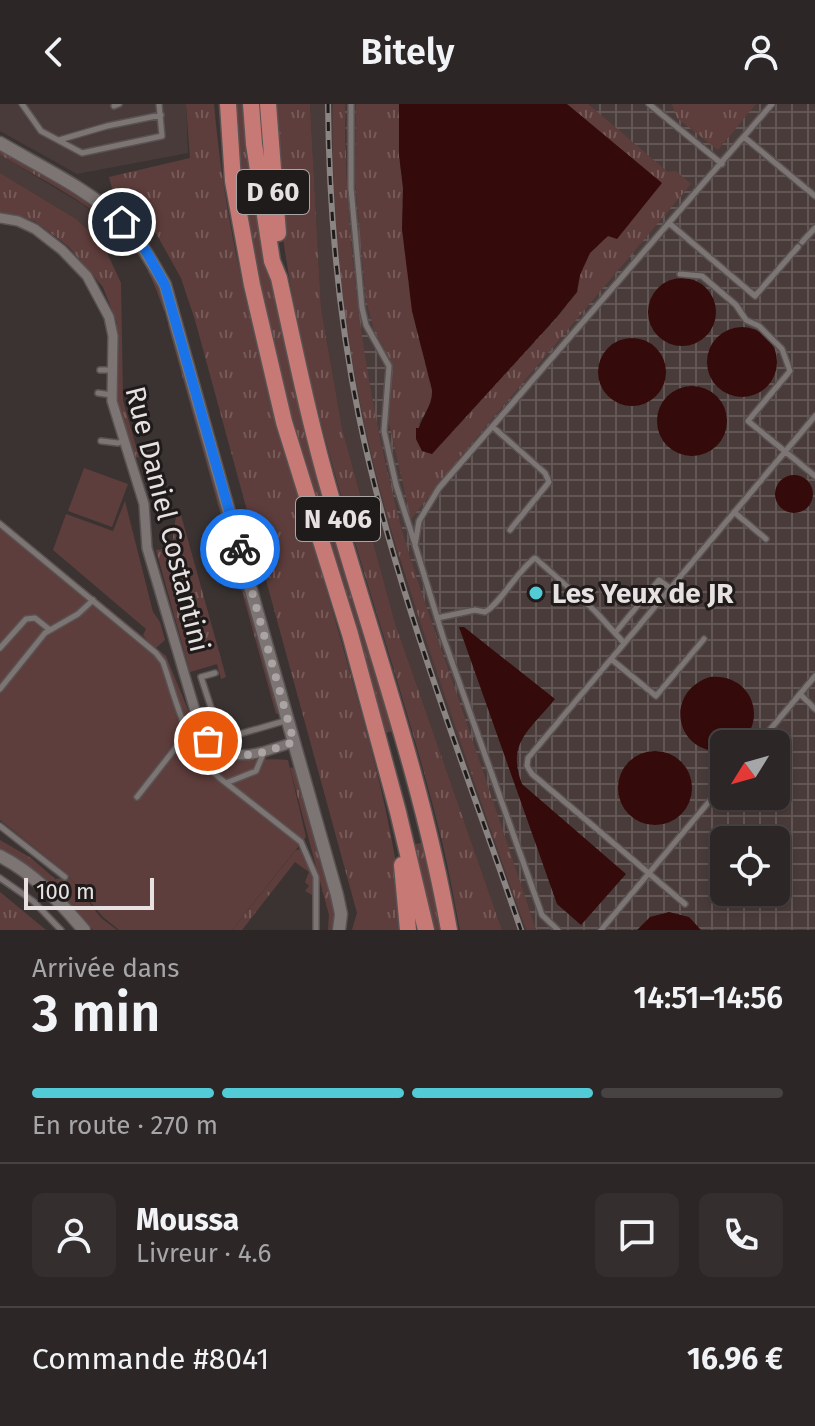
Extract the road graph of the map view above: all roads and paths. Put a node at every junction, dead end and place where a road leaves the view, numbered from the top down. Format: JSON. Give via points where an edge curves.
{"nodes":[{"id":1,"x":22,"y":104,"type":"edge"},
{"id":2,"x":159,"y":104,"type":"edge"},
{"id":3,"x":228,"y":104,"type":"edge"},
{"id":4,"x":251,"y":104,"type":"edge"},
{"id":5,"x":268,"y":104,"type":"edge"},
{"id":6,"x":351,"y":104,"type":"edge"},
{"id":7,"x":649,"y":104,"type":"edge"},
{"id":8,"x":772,"y":104,"type":"edge"},
{"id":9,"x":161,"y":115,"type":"junction"},
{"id":10,"x":744,"y":137,"type":"junction"},
{"id":11,"x":59,"y":140,"type":"junction"},
{"id":12,"x":0,"y":143,"type":"edge"},
{"id":13,"x":722,"y":164,"type":"junction"},
{"id":14,"x":815,"y":196,"type":"edge"},
{"id":15,"x":0,"y":218,"type":"edge"},
{"id":16,"x":669,"y":223,"type":"junction"},
{"id":17,"x":815,"y":228,"type":"edge"},
{"id":18,"x":680,"y":274,"type":"dead end"},
{"id":19,"x":279,"y":278,"type":"junction"},
{"id":20,"x":100,"y":370,"type":"dead end"},
{"id":21,"x":112,"y":370,"type":"junction"},
{"id":22,"x":98,"y":393,"type":"dead end"},
{"id":23,"x":112,"y":395,"type":"junction"},
{"id":24,"x":815,"y":416,"type":"edge"},
{"id":25,"x":493,"y":427,"type":"junction"},
{"id":26,"x":101,"y":441,"type":"dead end"},
{"id":27,"x":125,"y":441,"type":"junction"},
{"id":28,"x":785,"y":452,"type":"junction"},
{"id":29,"x":815,"y":476,"type":"edge"},
{"id":30,"x":734,"y":512,"type":"junction"},
{"id":31,"x":0,"y":524,"type":"edge"},
{"id":32,"x":510,"y":530,"type":"dead end"},
{"id":33,"x":766,"y":539,"type":"dead end"},
{"id":34,"x":415,"y":545,"type":"junction"},
{"id":35,"x":670,"y":588,"type":"junction"},
{"id":36,"x":93,"y":600,"type":"junction"},
{"id":37,"x":437,"y":618,"type":"junction"},
{"id":38,"x":50,"y":630,"type":"junction"},
{"id":39,"x":615,"y":633,"type":"junction"},
{"id":40,"x":704,"y":639,"type":"dead end"},
{"id":41,"x":624,"y":643,"type":"junction"},
{"id":42,"x":0,"y":648,"type":"edge"},
{"id":43,"x":611,"y":659,"type":"junction"},
{"id":44,"x":215,"y":673,"type":"dead end"},
{"id":45,"x":815,"y":676,"type":"edge"},
{"id":46,"x":0,"y":689,"type":"edge"},
{"id":47,"x":800,"y":694,"type":"junction"},
{"id":48,"x":815,"y":709,"type":"edge"},
{"id":49,"x":288,"y":720,"type":"junction"},
{"id":50,"x":770,"y":730,"type":"edge"},
{"id":51,"x":189,"y":739,"type":"junction"},
{"id":52,"x":294,"y":742,"type":"junction"},
{"id":53,"x":264,"y":751,"type":"junction"},
{"id":54,"x":226,"y":783,"type":"junction"},
{"id":55,"x":137,"y":797,"type":"dead end"},
{"id":56,"x":710,"y":801,"type":"edge"},
{"id":57,"x":398,"y":812,"type":"junction"},
{"id":58,"x":0,"y":826,"type":"edge"},
{"id":59,"x":0,"y":856,"type":"edge"},
{"id":60,"x":649,"y":874,"type":"junction"},
{"id":61,"x":65,"y":877,"type":"dead end"},
{"id":62,"x":0,"y":878,"type":"edge"},
{"id":63,"x":685,"y":904,"type":"dead end"},
{"id":64,"x":61,"y":930,"type":"edge"},
{"id":65,"x":84,"y":930,"type":"edge"},
{"id":66,"x":316,"y":930,"type":"edge"},
{"id":67,"x":339,"y":930,"type":"edge"},
{"id":68,"x":408,"y":930,"type":"edge"},
{"id":69,"x":426,"y":930,"type":"edge"},
{"id":70,"x":449,"y":930,"type":"edge"},
{"id":71,"x":558,"y":930,"type":"edge"},
{"id":72,"x":601,"y":930,"type":"edge"}],
"edges":[{"from":1,"to":11,"type":"lane","via":[[35,126]]},
{"from":2,"to":9,"type":"lane"},
{"from":3,"to":57,"type":"highway","number":"N 406","via":[[233,181],[284,422]]},
{"from":4,"to":19,"type":"highway","number":"N 406","via":[[263,213]]},
{"from":5,"to":19,"type":"highway","number":"D 60","via":[[283,263]]},
{"from":6,"to":34,"type":"lane","via":[[351,188],[362,308],[389,366],[384,431]]},
{"from":7,"to":13,"type":"lane"},
{"from":8,"to":10,"type":"lane"},
{"from":9,"to":11,"type":"lane"},
{"from":9,"to":11,"type":"lane","via":[[162,136],[121,147],[82,153]]},
{"from":10,"to":13,"type":"lane"},
{"from":10,"to":14,"type":"lane"},
{"from":12,"to":49,"type":"main road","via":[[122,222],[165,285]]},
{"from":13,"to":16,"type":"lane"},
{"from":15,"to":21,"type":"street","name":"Rue Daniel Costantini","via":[[35,229],[87,276],[112,325]]},
{"from":16,"to":17,"type":"lane","via":[[755,296]]},
{"from":16,"to":25,"type":"lane"},
{"from":18,"to":28,"type":"lane","via":[[702,276],[782,349],[790,371],[748,421]]},
{"from":19,"to":70,"type":"highway","number":"N 406","via":[[331,497],[414,772]]},
{"from":20,"to":21,"type":"lane"},
{"from":21,"to":23,"type":"street","name":"Rue Daniel Costantini"},
{"from":22,"to":23,"type":"lane"},
{"from":23,"to":27,"type":"street","name":"Rue Daniel Costantini"},
{"from":24,"to":28,"type":"lane"},
{"from":25,"to":32,"type":"lane","via":[[549,482]]},
{"from":25,"to":34,"type":"lane","via":[[439,488],[419,521]]},
{"from":26,"to":27,"type":"lane"},
{"from":27,"to":53,"type":"street","name":"Rue Daniel Costantini","via":[[144,504],[147,548],[199,724],[208,741],[227,754]]},
{"from":28,"to":29,"type":"lane"},
{"from":28,"to":30,"type":"lane"},
{"from":30,"to":33,"type":"lane"},
{"from":30,"to":35,"type":"lane"},
{"from":31,"to":36,"type":"lane"},
{"from":34,"to":37,"type":"lane"},
{"from":35,"to":39,"type":"lane","via":[[659,580]]},
{"from":35,"to":41,"type":"lane"},
{"from":36,"to":38,"type":"lane"},
{"from":36,"to":51,"type":"lane","via":[[163,662]]},
{"from":37,"to":39,"type":"lane","via":[[491,609],[535,558]]},
{"from":37,"to":71,"type":"lane","via":[[542,915]]},
{"from":38,"to":42,"type":"lane","via":[[35,618],[26,619]]},
{"from":38,"to":46,"type":"lane"},
{"from":39,"to":41,"type":"lane"},
{"from":40,"to":43,"type":"lane","via":[[656,696]]},
{"from":41,"to":43,"type":"lane"},
{"from":43,"to":60,"type":"lane","via":[[528,758],[527,766]]},
{"from":44,"to":49,"type":"lane","via":[[201,677],[216,723],[229,737]]},
{"from":45,"to":47,"type":"lane"},
{"from":47,"to":48,"type":"lane"},
{"from":47,"to":50,"type":"lane"},
{"from":49,"to":52,"type":"main road"},
{"from":51,"to":54,"type":"lane"},
{"from":51,"to":55,"type":"lane","via":[[177,746]]},
{"from":52,"to":53,"type":"street","name":"Rue Daniel Costantini"},
{"from":52,"to":67,"type":"main road","via":[[337,895]]},
{"from":53,"to":54,"type":"lane","via":[[256,771]]},
{"from":54,"to":66,"type":"lane","via":[[301,842],[316,877]]},
{"from":56,"to":60,"type":"lane"},
{"from":57,"to":68,"type":"highway","via":[[395,825]]},
{"from":57,"to":69,"type":"highway","number":"N 406"},
{"from":58,"to":61,"type":"lane"},
{"from":59,"to":65,"type":"main road","via":[[58,899]]},
{"from":60,"to":63,"type":"lane"},
{"from":60,"to":72,"type":"lane"},
{"from":62,"to":64,"type":"lane"}]}
